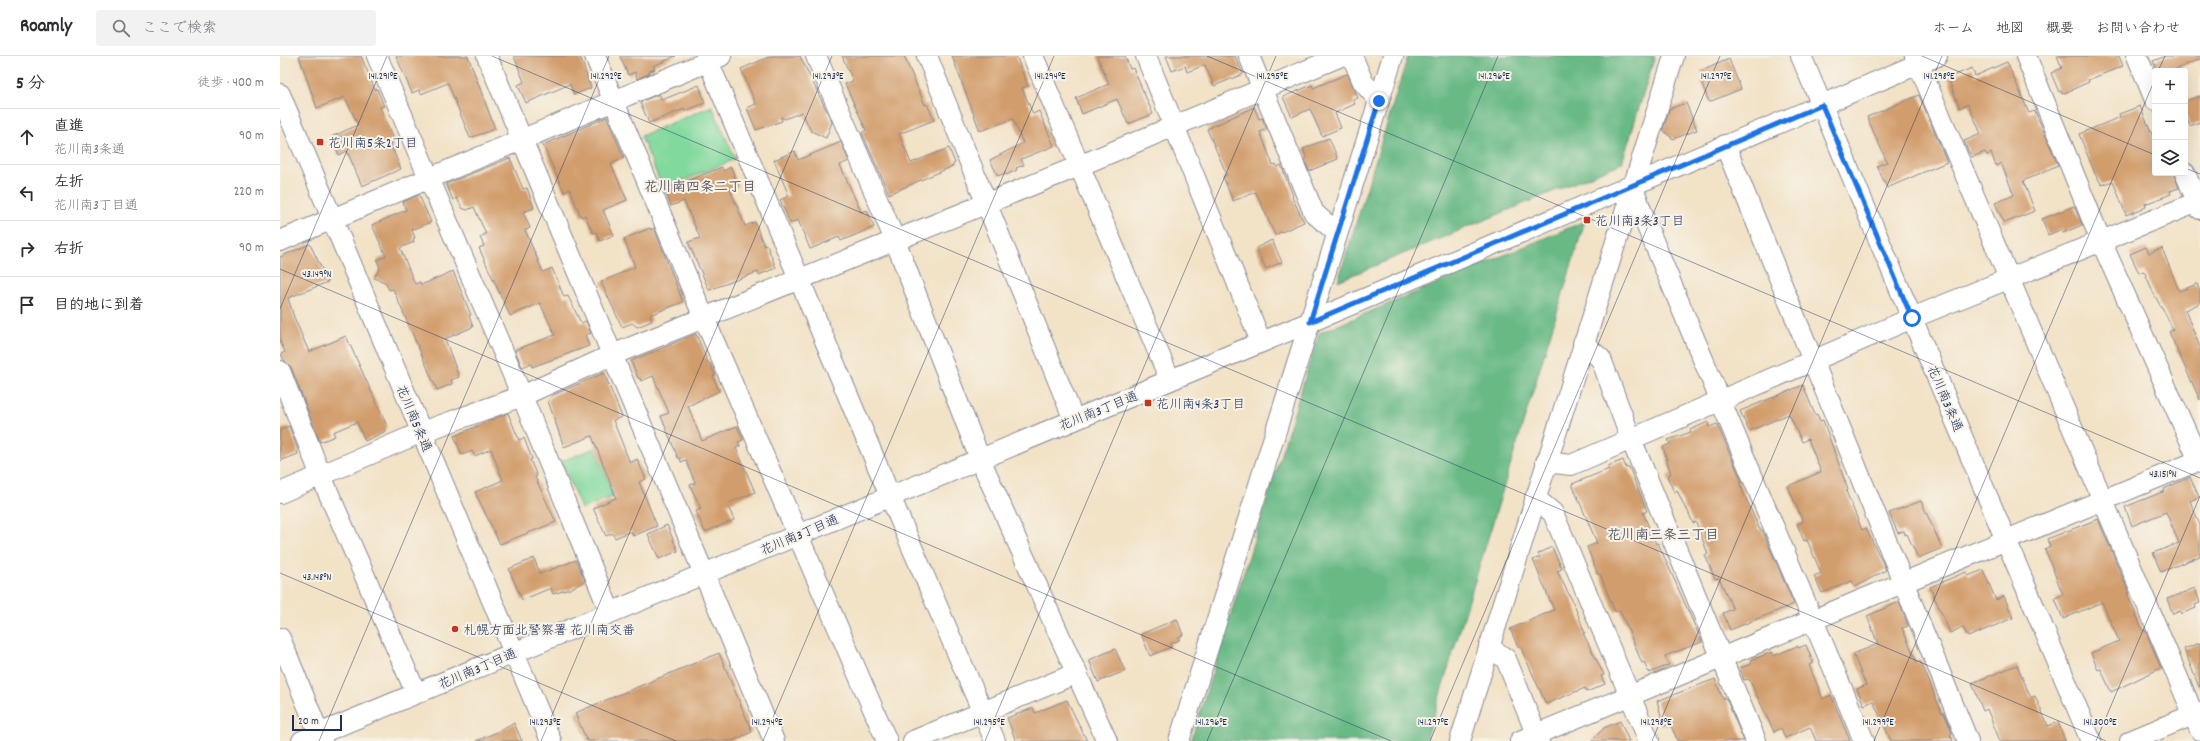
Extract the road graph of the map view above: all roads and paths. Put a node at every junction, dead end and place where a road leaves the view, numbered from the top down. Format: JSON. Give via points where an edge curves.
{"nodes":[{"id":1,"x":377,"y":56,"type":"edge"},
{"id":2,"x":486,"y":56,"type":"edge"},
{"id":3,"x":595,"y":56,"type":"edge"},
{"id":4,"x":816,"y":56,"type":"edge"},
{"id":5,"x":926,"y":56,"type":"edge"},
{"id":6,"x":1033,"y":56,"type":"edge"},
{"id":7,"x":1146,"y":56,"type":"edge"},
{"id":8,"x":1249,"y":56,"type":"edge"},
{"id":9,"x":1341,"y":56,"type":"edge"},
{"id":10,"x":1352,"y":56,"type":"edge"},
{"id":11,"x":1392,"y":56,"type":"edge"},
{"id":12,"x":1674,"y":56,"type":"edge"},
{"id":13,"x":1801,"y":56,"type":"edge"},
{"id":14,"x":1937,"y":56,"type":"edge"},
{"id":15,"x":2026,"y":56,"type":"edge"},
{"id":16,"x":2137,"y":56,"type":"edge"},
{"id":17,"x":712,"y":58,"type":"edge"},
{"id":18,"x":1917,"y":60,"type":"edge"},
{"id":19,"x":1263,"y":89,"type":"junction"},
{"id":20,"x":2152,"y":93,"type":"edge"},
{"id":21,"x":280,"y":94,"type":"edge"},
{"id":22,"x":613,"y":101,"type":"junction"},
{"id":23,"x":1379,"y":101,"type":"junction"},
{"id":24,"x":1822,"y":105,"type":"junction"},
{"id":25,"x":1175,"y":125,"type":"junction"},
{"id":26,"x":521,"y":140,"type":"junction"},
{"id":27,"x":1725,"y":145,"type":"junction"},
{"id":28,"x":1079,"y":166,"type":"junction"},
{"id":29,"x":2186,"y":176,"type":"edge"},
{"id":30,"x":429,"y":179,"type":"junction"},
{"id":31,"x":1632,"y":184,"type":"junction"},
{"id":32,"x":986,"y":204,"type":"junction"},
{"id":33,"x":2199,"y":204,"type":"edge"},
{"id":34,"x":332,"y":220,"type":"junction"},
{"id":35,"x":1337,"y":233,"type":"junction"},
{"id":36,"x":895,"y":240,"type":"junction"},
{"id":37,"x":280,"y":241,"type":"edge"},
{"id":38,"x":2101,"y":241,"type":"junction"},
{"id":39,"x":799,"y":279,"type":"junction"},
{"id":40,"x":2009,"y":279,"type":"junction"},
{"id":41,"x":704,"y":318,"type":"junction"},
{"id":42,"x":1912,"y":318,"type":"junction"},
{"id":43,"x":1310,"y":322,"type":"junction"},
{"id":44,"x":1261,"y":342,"type":"junction"},
{"id":45,"x":1583,"y":343,"type":"junction"},
{"id":46,"x":612,"y":355,"type":"junction"},
{"id":47,"x":1812,"y":361,"type":"junction"},
{"id":48,"x":280,"y":371,"type":"edge"},
{"id":49,"x":1170,"y":380,"type":"junction"},
{"id":50,"x":522,"y":396,"type":"junction"},
{"id":51,"x":1721,"y":400,"type":"junction"},
{"id":52,"x":1074,"y":420,"type":"junction"},
{"id":53,"x":422,"y":432,"type":"junction"},
{"id":54,"x":1631,"y":439,"type":"junction"},
{"id":55,"x":980,"y":459,"type":"junction"},
{"id":56,"x":2200,"y":461,"type":"edge"},
{"id":57,"x":1546,"y":462,"type":"junction"},
{"id":58,"x":321,"y":476,"type":"junction"},
{"id":59,"x":280,"y":493,"type":"edge"},
{"id":60,"x":890,"y":496,"type":"junction"},
{"id":61,"x":1535,"y":498,"type":"junction"},
{"id":62,"x":2103,"y":500,"type":"junction"},
{"id":63,"x":798,"y":535,"type":"junction"},
{"id":64,"x":2006,"y":540,"type":"junction"},
{"id":65,"x":704,"y":573,"type":"junction"},
{"id":66,"x":1903,"y":582,"type":"junction"},
{"id":67,"x":610,"y":612,"type":"junction"},
{"id":68,"x":1813,"y":620,"type":"junction"},
{"id":69,"x":280,"y":638,"type":"edge"},
{"id":70,"x":1489,"y":647,"type":"junction"},
{"id":71,"x":514,"y":652,"type":"junction"},
{"id":72,"x":1721,"y":658,"type":"junction"},
{"id":73,"x":1077,"y":674,"type":"junction"},
{"id":74,"x":416,"y":693,"type":"junction"},
{"id":75,"x":1630,"y":695,"type":"junction"},
{"id":76,"x":982,"y":713,"type":"junction"},
{"id":77,"x":2198,"y":719,"type":"edge"},
{"id":78,"x":314,"y":739,"type":"edge"},
{"id":79,"x":1532,"y":739,"type":"edge"},
{"id":80,"x":551,"y":741,"type":"edge"},
{"id":81,"x":774,"y":741,"type":"edge"},
{"id":82,"x":887,"y":741,"type":"edge"},
{"id":83,"x":914,"y":741,"type":"edge"},
{"id":84,"x":995,"y":741,"type":"edge"},
{"id":85,"x":1107,"y":741,"type":"edge"},
{"id":86,"x":1179,"y":741,"type":"edge"},
{"id":87,"x":1460,"y":741,"type":"edge"},
{"id":88,"x":1649,"y":741,"type":"edge"},
{"id":89,"x":1756,"y":741,"type":"edge"},
{"id":90,"x":1864,"y":741,"type":"edge"},
{"id":91,"x":1968,"y":741,"type":"edge"},
{"id":92,"x":2091,"y":741,"type":"edge"},
{"id":93,"x":2130,"y":741,"type":"edge"}],
"edges":[{"from":1,"to":30,"type":"street"},
{"from":2,"to":26,"type":"street"},
{"from":3,"to":22,"type":"street"},
{"from":4,"to":36,"type":"street"},
{"from":5,"to":32,"type":"street"},
{"from":6,"to":28,"type":"street"},
{"from":7,"to":25,"type":"street"},
{"from":8,"to":19,"type":"street"},
{"from":9,"to":19,"type":"street"},
{"from":10,"to":23,"type":"street","via":[[1363,82]]},
{"from":11,"to":23,"type":"street"},
{"from":12,"to":31,"type":"street"},
{"from":13,"to":24,"type":"street","name":"花川南3条通"},
{"from":14,"to":18,"type":"street","name":"花川南3丁目通"},
{"from":15,"to":38,"type":"street"},
{"from":16,"to":20,"type":"street"},
{"from":17,"to":22,"type":"street"},
{"from":17,"to":39,"type":"street"},
{"from":18,"to":24,"type":"street","name":"花川南3丁目通"},
{"from":18,"to":40,"type":"street"},
{"from":19,"to":25,"type":"street"},
{"from":19,"to":35,"type":"street","via":[[1314,213]]},
{"from":21,"to":34,"type":"street","name":"花川南5条通"},
{"from":22,"to":26,"type":"street"},
{"from":22,"to":41,"type":"street"},
{"from":23,"to":35,"type":"street"},
{"from":24,"to":27,"type":"street","name":"花川南3丁目通"},
{"from":24,"to":42,"type":"street","name":"花川南3条通"},
{"from":25,"to":28,"type":"street"},
{"from":25,"to":44,"type":"street"},
{"from":26,"to":30,"type":"street"},
{"from":26,"to":46,"type":"street"},
{"from":27,"to":31,"type":"street","name":"花川南3丁目通"},
{"from":27,"to":47,"type":"street"},
{"from":28,"to":32,"type":"street"},
{"from":28,"to":49,"type":"street"},
{"from":29,"to":33,"type":"street"},
{"from":30,"to":34,"type":"street"},
{"from":30,"to":50,"type":"street"},
{"from":31,"to":43,"type":"street","name":"花川南3丁目通"},
{"from":31,"to":45,"type":"street"},
{"from":31,"to":51,"type":"street","via":[[1646,224]]},
{"from":32,"to":36,"type":"street"},
{"from":32,"to":52,"type":"street"},
{"from":33,"to":38,"type":"street"},
{"from":34,"to":37,"type":"street"},
{"from":34,"to":53,"type":"street","name":"花川南5条通"},
{"from":35,"to":43,"type":"street"},
{"from":36,"to":39,"type":"street"},
{"from":36,"to":55,"type":"street"},
{"from":38,"to":40,"type":"street"},
{"from":38,"to":56,"type":"street"},
{"from":39,"to":41,"type":"street"},
{"from":39,"to":60,"type":"street"},
{"from":40,"to":42,"type":"street"},
{"from":40,"to":62,"type":"street"},
{"from":41,"to":46,"type":"street"},
{"from":41,"to":63,"type":"street"},
{"from":42,"to":47,"type":"street"},
{"from":42,"to":64,"type":"street","name":"花川南3条通"},
{"from":43,"to":44,"type":"street","name":"花川南3丁目通"},
{"from":43,"to":86,"type":"street"},
{"from":44,"to":49,"type":"street","name":"花川南3丁目通"},
{"from":45,"to":54,"type":"street","via":[[1601,359]]},
{"from":45,"to":57,"type":"street"},
{"from":46,"to":50,"type":"street"},
{"from":46,"to":65,"type":"street"},
{"from":47,"to":51,"type":"street"},
{"from":47,"to":66,"type":"street"},
{"from":48,"to":58,"type":"street"},
{"from":49,"to":52,"type":"street","name":"花川南3丁目通"},
{"from":50,"to":53,"type":"street"},
{"from":50,"to":67,"type":"street"},
{"from":51,"to":54,"type":"street"},
{"from":51,"to":68,"type":"street"},
{"from":52,"to":55,"type":"street","name":"花川南3丁目通"},
{"from":53,"to":58,"type":"street"},
{"from":53,"to":71,"type":"street","name":"花川南5条通"},
{"from":54,"to":57,"type":"street","via":[[1571,465]]},
{"from":54,"to":72,"type":"street"},
{"from":55,"to":60,"type":"street","name":"花川南3丁目通"},
{"from":55,"to":73,"type":"street"},
{"from":56,"to":62,"type":"street"},
{"from":57,"to":61,"type":"street"},
{"from":58,"to":59,"type":"street"},
{"from":58,"to":74,"type":"street"},
{"from":60,"to":63,"type":"street","name":"花川南3丁目通"},
{"from":60,"to":76,"type":"street"},
{"from":61,"to":70,"type":"street"},
{"from":61,"to":75,"type":"street","via":[[1553,513]]},
{"from":62,"to":64,"type":"street"},
{"from":62,"to":77,"type":"street"},
{"from":63,"to":65,"type":"street","name":"花川南3丁目通"},
{"from":63,"to":82,"type":"street"},
{"from":64,"to":66,"type":"street"},
{"from":64,"to":92,"type":"street","name":"花川南3条通"},
{"from":65,"to":67,"type":"street","name":"花川南3丁目通"},
{"from":65,"to":81,"type":"street"},
{"from":66,"to":68,"type":"street"},
{"from":66,"to":91,"type":"street"},
{"from":67,"to":71,"type":"street","name":"花川南3丁目通"},
{"from":68,"to":72,"type":"street"},
{"from":68,"to":90,"type":"street"},
{"from":69,"to":78,"type":"street"},
{"from":70,"to":79,"type":"street","via":[[1506,659]]},
{"from":70,"to":87,"type":"street"},
{"from":71,"to":74,"type":"street","name":"花川南3丁目通"},
{"from":71,"to":80,"type":"street","name":"花川南5条通"},
{"from":72,"to":75,"type":"street"},
{"from":72,"to":89,"type":"street"},
{"from":73,"to":76,"type":"street"},
{"from":73,"to":85,"type":"street"},
{"from":74,"to":78,"type":"street","name":"花川南3丁目通"},
{"from":75,"to":79,"type":"street"},
{"from":75,"to":88,"type":"street"},
{"from":76,"to":83,"type":"street"},
{"from":76,"to":84,"type":"street"},
{"from":77,"to":93,"type":"street"}]}
